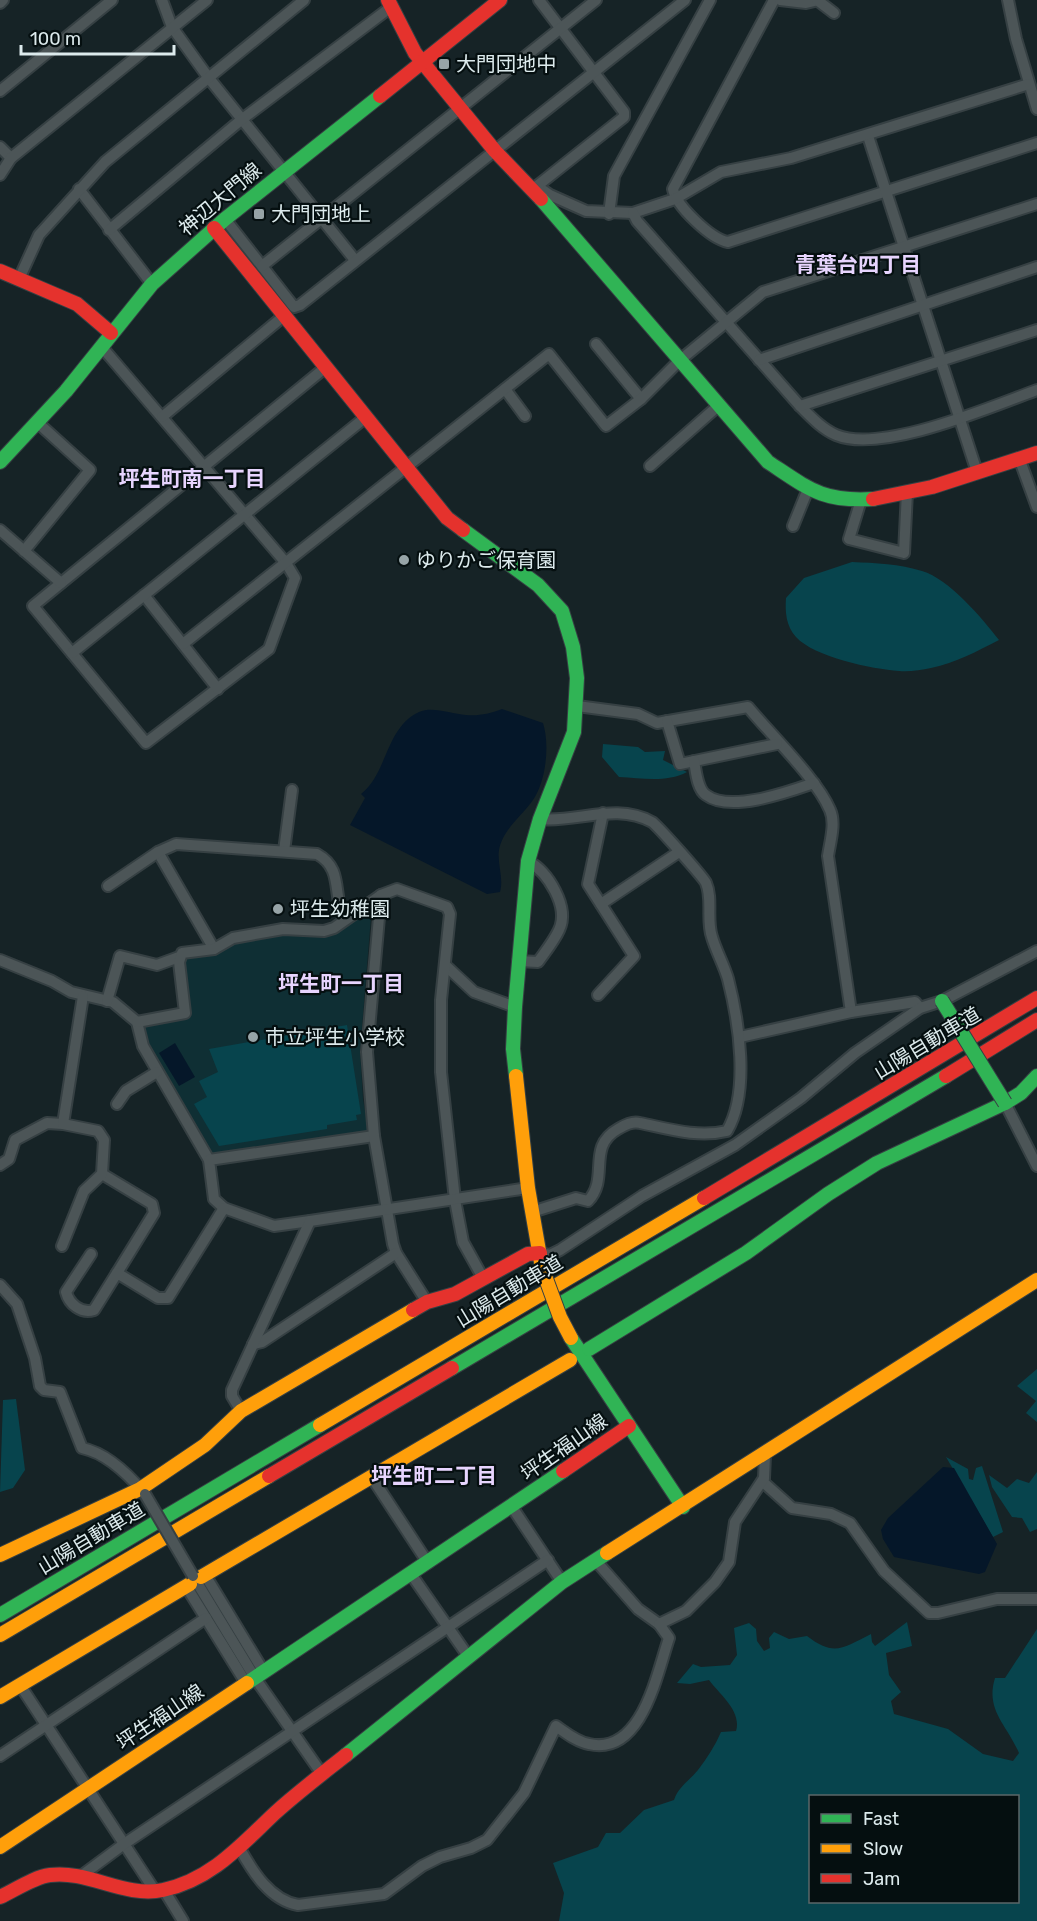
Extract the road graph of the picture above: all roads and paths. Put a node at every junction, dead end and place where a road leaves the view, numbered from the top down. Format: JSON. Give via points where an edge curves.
{"nodes":[{"id":1,"x":112,"y":0,"type":"edge"},
{"id":2,"x":162,"y":0,"type":"edge"},
{"id":3,"x":207,"y":0,"type":"edge"},
{"id":4,"x":304,"y":0,"type":"edge"},
{"id":5,"x":500,"y":0,"type":"edge"},
{"id":6,"x":539,"y":0,"type":"edge"},
{"id":7,"x":596,"y":0,"type":"edge"},
{"id":8,"x":685,"y":0,"type":"edge"},
{"id":9,"x":710,"y":0,"type":"edge"},
{"id":10,"x":774,"y":0,"type":"edge"},
{"id":11,"x":780,"y":0,"type":"edge"},
{"id":12,"x":818,"y":0,"type":"edge"},
{"id":13,"x":1008,"y":0,"type":"edge"},
{"id":14,"x":389,"y":3,"type":"edge"},
{"id":15,"x":101,"y":4,"type":"edge"},
{"id":16,"x":834,"y":13,"type":"dead end"},
{"id":17,"x":172,"y":27,"type":"junction"},
{"id":18,"x":561,"y":28,"type":"junction"},
{"id":19,"x":423,"y":62,"type":"junction"},
{"id":20,"x":596,"y":71,"type":"junction"},
{"id":21,"x":208,"y":77,"type":"junction"},
{"id":22,"x":1029,"y":84,"type":"junction"},
{"id":23,"x":0,"y":92,"type":"edge"},
{"id":24,"x":461,"y":107,"type":"junction"},
{"id":25,"x":1037,"y":109,"type":"edge"},
{"id":26,"x":241,"y":120,"type":"junction"},
{"id":27,"x":868,"y":136,"type":"junction"},
{"id":28,"x":1037,"y":143,"type":"edge"},
{"id":29,"x":0,"y":147,"type":"edge"},
{"id":30,"x":495,"y":151,"type":"junction"},
{"id":31,"x":11,"y":158,"type":"junction"},
{"id":32,"x":515,"y":169,"type":"junction"},
{"id":33,"x":284,"y":171,"type":"junction"},
{"id":34,"x":0,"y":175,"type":"edge"},
{"id":35,"x":537,"y":186,"type":"junction"},
{"id":36,"x":79,"y":189,"type":"junction"},
{"id":37,"x":886,"y":191,"type":"junction"},
{"id":38,"x":675,"y":199,"type":"junction"},
{"id":39,"x":1037,"y":204,"type":"edge"},
{"id":40,"x":633,"y":213,"type":"junction"},
{"id":41,"x":609,"y":214,"type":"junction"},
{"id":42,"x":322,"y":218,"type":"junction"},
{"id":43,"x":219,"y":223,"type":"junction"},
{"id":44,"x":109,"y":230,"type":"junction"},
{"id":45,"x":904,"y":249,"type":"junction"},
{"id":46,"x":355,"y":260,"type":"junction"},
{"id":47,"x":262,"y":266,"type":"junction"},
{"id":48,"x":1037,"y":267,"type":"edge"},
{"id":49,"x":0,"y":271,"type":"edge"},
{"id":50,"x":19,"y":279,"type":"junction"},
{"id":51,"x":152,"y":284,"type":"junction"},
{"id":52,"x":922,"y":306,"type":"junction"},
{"id":53,"x":285,"y":315,"type":"junction"},
{"id":54,"x":725,"y":323,"type":"junction"},
{"id":55,"x":1037,"y":330,"type":"edge"},
{"id":56,"x":111,"y":333,"type":"junction"},
{"id":57,"x":596,"y":344,"type":"dead end"},
{"id":58,"x":101,"y":346,"type":"junction"},
{"id":59,"x":759,"y":360,"type":"junction"},
{"id":60,"x":679,"y":361,"type":"junction"},
{"id":61,"x":940,"y":362,"type":"junction"},
{"id":62,"x":326,"y":367,"type":"junction"},
{"id":63,"x":505,"y":389,"type":"junction"},
{"id":64,"x":1037,"y":390,"type":"edge"},
{"id":65,"x":641,"y":399,"type":"junction"},
{"id":66,"x":718,"y":406,"type":"junction"},
{"id":67,"x":800,"y":406,"type":"junction"},
{"id":68,"x":525,"y":416,"type":"dead end"},
{"id":69,"x":162,"y":417,"type":"junction"},
{"id":70,"x":366,"y":417,"type":"junction"},
{"id":71,"x":958,"y":417,"type":"junction"},
{"id":72,"x":37,"y":422,"type":"junction"},
{"id":73,"x":1037,"y":453,"type":"edge"},
{"id":74,"x":1019,"y":458,"type":"junction"},
{"id":75,"x":0,"y":462,"type":"edge"},
{"id":76,"x":650,"y":465,"type":"dead end"},
{"id":77,"x":204,"y":467,"type":"junction"},
{"id":78,"x":407,"y":468,"type":"junction"},
{"id":79,"x":977,"y":472,"type":"junction"},
{"id":80,"x":808,"y":489,"type":"junction"},
{"id":81,"x":907,"y":492,"type":"junction"},
{"id":82,"x":861,"y":500,"type":"junction"},
{"id":83,"x":1037,"y":507,"type":"edge"},
{"id":84,"x":245,"y":515,"type":"junction"},
{"id":85,"x":793,"y":526,"type":"dead end"},
{"id":86,"x":0,"y":530,"type":"edge"},
{"id":87,"x":24,"y":551,"type":"junction"},
{"id":88,"x":286,"y":563,"type":"junction"},
{"id":89,"x":61,"y":583,"type":"junction"},
{"id":90,"x":144,"y":595,"type":"junction"},
{"id":91,"x":183,"y":644,"type":"junction"},
{"id":92,"x":72,"y":653,"type":"junction"},
{"id":93,"x":218,"y":689,"type":"junction"},
{"id":94,"x":577,"y":706,"type":"junction"},
{"id":95,"x":667,"y":721,"type":"junction"},
{"id":96,"x":777,"y":744,"type":"junction"},
{"id":97,"x":694,"y":761,"type":"junction"},
{"id":98,"x":814,"y":783,"type":"junction"},
{"id":99,"x":292,"y":790,"type":"dead end"},
{"id":100,"x":603,"y":813,"type":"junction"},
{"id":101,"x":540,"y":819,"type":"junction"},
{"id":102,"x":284,"y":851,"type":"junction"},
{"id":103,"x":158,"y":852,"type":"junction"},
{"id":104,"x":679,"y":852,"type":"junction"},
{"id":105,"x":528,"y":861,"type":"junction"},
{"id":106,"x":108,"y":886,"type":"dead end"},
{"id":107,"x":381,"y":895,"type":"junction"},
{"id":108,"x":601,"y":903,"type":"junction"},
{"id":109,"x":344,"y":919,"type":"junction"},
{"id":110,"x":214,"y":949,"type":"junction"},
{"id":111,"x":1037,"y":951,"type":"edge"},
{"id":112,"x":179,"y":957,"type":"junction"},
{"id":113,"x":0,"y":960,"type":"edge"},
{"id":114,"x":518,"y":961,"type":"junction"},
{"id":115,"x":445,"y":965,"type":"junction"},
{"id":116,"x":598,"y":995,"type":"dead end"},
{"id":117,"x":82,"y":996,"type":"junction"},
{"id":118,"x":1037,"y":998,"type":"edge"},
{"id":119,"x":107,"y":1001,"type":"junction"},
{"id":120,"x":942,"y":1001,"type":"junction"},
{"id":121,"x":515,"y":1007,"type":"junction"},
{"id":122,"x":920,"y":1008,"type":"junction"},
{"id":123,"x":851,"y":1012,"type":"junction"},
{"id":124,"x":1037,"y":1020,"type":"edge"},
{"id":125,"x":137,"y":1022,"type":"junction"},
{"id":126,"x":740,"y":1037,"type":"junction"},
{"id":127,"x":157,"y":1072,"type":"junction"},
{"id":128,"x":1037,"y":1076,"type":"edge"},
{"id":129,"x":1005,"y":1103,"type":"junction"},
{"id":130,"x":117,"y":1104,"type":"dead end"},
{"id":131,"x":63,"y":1124,"type":"junction"},
{"id":132,"x":727,"y":1131,"type":"junction"},
{"id":133,"x":374,"y":1136,"type":"junction"},
{"id":134,"x":735,"y":1144,"type":"junction"},
{"id":135,"x":210,"y":1160,"type":"junction"},
{"id":136,"x":0,"y":1166,"type":"edge"},
{"id":137,"x":1037,"y":1166,"type":"edge"},
{"id":138,"x":102,"y":1174,"type":"junction"},
{"id":139,"x":528,"y":1188,"type":"junction"},
{"id":140,"x":455,"y":1200,"type":"junction"},
{"id":141,"x":224,"y":1208,"type":"junction"},
{"id":142,"x":387,"y":1210,"type":"junction"},
{"id":143,"x":532,"y":1212,"type":"junction"},
{"id":144,"x":310,"y":1221,"type":"junction"},
{"id":145,"x":62,"y":1246,"type":"dead end"},
{"id":146,"x":396,"y":1253,"type":"junction"},
{"id":147,"x":540,"y":1253,"type":"junction"},
{"id":148,"x":91,"y":1254,"type":"dead end"},
{"id":149,"x":117,"y":1273,"type":"junction"},
{"id":150,"x":483,"y":1278,"type":"junction"},
{"id":151,"x":1036,"y":1279,"type":"edge"},
{"id":152,"x":0,"y":1284,"type":"edge"},
{"id":153,"x":427,"y":1302,"type":"junction"},
{"id":154,"x":253,"y":1344,"type":"junction"},
{"id":155,"x":589,"y":1349,"type":"dead end"},
{"id":156,"x":570,"y":1360,"type":"dead end"},
{"id":157,"x":241,"y":1411,"type":"junction"},
{"id":158,"x":629,"y":1426,"type":"junction"},
{"id":159,"x":765,"y":1455,"type":"junction"},
{"id":160,"x":371,"y":1476,"type":"junction"},
{"id":161,"x":764,"y":1478,"type":"junction"},
{"id":162,"x":143,"y":1491,"type":"junction"},
{"id":163,"x":512,"y":1507,"type":"junction"},
{"id":164,"x":683,"y":1507,"type":"junction"},
{"id":165,"x":0,"y":1555,"type":"edge"},
{"id":166,"x":548,"y":1560,"type":"junction"},
{"id":167,"x":596,"y":1561,"type":"junction"},
{"id":168,"x":428,"y":1563,"type":"junction"},
{"id":169,"x":411,"y":1574,"type":"junction"},
{"id":170,"x":195,"y":1580,"type":"junction"},
{"id":171,"x":562,"y":1581,"type":"junction"},
{"id":172,"x":1037,"y":1599,"type":"edge"},
{"id":173,"x":0,"y":1615,"type":"edge"},
{"id":174,"x":206,"y":1618,"type":"junction"},
{"id":175,"x":659,"y":1624,"type":"junction"},
{"id":176,"x":447,"y":1626,"type":"junction"},
{"id":177,"x":0,"y":1635,"type":"edge"},
{"id":178,"x":468,"y":1656,"type":"junction"},
{"id":179,"x":255,"y":1678,"type":"junction"},
{"id":180,"x":20,"y":1685,"type":"junction"},
{"id":181,"x":0,"y":1697,"type":"edge"},
{"id":182,"x":47,"y":1725,"type":"junction"},
{"id":183,"x":292,"y":1731,"type":"junction"},
{"id":184,"x":0,"y":1756,"type":"edge"},
{"id":185,"x":322,"y":1774,"type":"junction"},
{"id":186,"x":89,"y":1789,"type":"junction"},
{"id":187,"x":124,"y":1844,"type":"junction"},
{"id":188,"x":0,"y":1847,"type":"edge"},
{"id":189,"x":240,"y":1850,"type":"junction"},
{"id":190,"x":81,"y":1876,"type":"junction"},
{"id":191,"x":159,"y":1891,"type":"junction"},
{"id":192,"x":0,"y":1897,"type":"edge"},
{"id":193,"x":183,"y":1921,"type":"edge"}],
"edges":[{"from":1,"to":15,"type":"street"},
{"from":2,"to":17,"type":"street"},
{"from":3,"to":17,"type":"street"},
{"from":4,"to":21,"type":"street"},
{"from":5,"to":19,"type":"main road","name":"神辺大門線"},
{"from":6,"to":18,"type":"street"},
{"from":7,"to":18,"type":"street"},
{"from":8,"to":20,"type":"street"},
{"from":9,"to":41,"type":"street","via":[[614,176]]},
{"from":10,"to":38,"type":"street","via":[[673,189]]},
{"from":11,"to":12,"type":"street"},
{"from":12,"to":16,"type":"street"},
{"from":13,"to":22,"type":"street"},
{"from":14,"to":19,"type":"main road"},
{"from":14,"to":26,"type":"street"},
{"from":15,"to":23,"type":"street"},
{"from":17,"to":21,"type":"street"},
{"from":17,"to":31,"type":"street"},
{"from":18,"to":20,"type":"street"},
{"from":18,"to":24,"type":"street"},
{"from":19,"to":24,"type":"main road"},
{"from":19,"to":33,"type":"main road","name":"神辺大門線"},
{"from":20,"to":30,"type":"street"},
{"from":20,"to":35,"type":"street","via":[[624,117]]},
{"from":21,"to":26,"type":"street"},
{"from":21,"to":36,"type":"street","via":[[105,162]]},
{"from":22,"to":25,"type":"street"},
{"from":22,"to":27,"type":"street"},
{"from":24,"to":30,"type":"main road"},
{"from":24,"to":42,"type":"street"},
{"from":26,"to":33,"type":"street"},
{"from":26,"to":44,"type":"street"},
{"from":27,"to":37,"type":"street"},
{"from":27,"to":38,"type":"street","via":[[791,158],[720,172]]},
{"from":28,"to":37,"type":"street"},
{"from":29,"to":31,"type":"street"},
{"from":30,"to":32,"type":"main road"},
{"from":30,"to":46,"type":"street"},
{"from":31,"to":34,"type":"street"},
{"from":32,"to":35,"type":"street"},
{"from":32,"to":60,"type":"main road"},
{"from":33,"to":42,"type":"street"},
{"from":33,"to":43,"type":"main road","name":"神辺大門線"},
{"from":35,"to":41,"type":"street","via":[[568,204]]},
{"from":36,"to":44,"type":"street"},
{"from":36,"to":50,"type":"street","via":[[39,235]]},
{"from":37,"to":38,"type":"street","via":[[728,242],[719,240]]},
{"from":37,"to":45,"type":"street"},
{"from":38,"to":40,"type":"street"},
{"from":39,"to":45,"type":"street"},
{"from":40,"to":41,"type":"street"},
{"from":40,"to":54,"type":"street"},
{"from":42,"to":46,"type":"street"},
{"from":42,"to":47,"type":"street"},
{"from":43,"to":47,"type":"street"},
{"from":43,"to":51,"type":"main road","name":"神辺大門線"},
{"from":43,"to":53,"type":"main road"},
{"from":44,"to":51,"type":"street"},
{"from":45,"to":52,"type":"street"},
{"from":45,"to":54,"type":"street","via":[[763,292]]},
{"from":46,"to":47,"type":"street","via":[[294,307]]},
{"from":48,"to":52,"type":"street"},
{"from":49,"to":50,"type":"main road"},
{"from":50,"to":56,"type":"main road","via":[[77,304]]},
{"from":51,"to":56,"type":"main road","name":"神辺大門線"},
{"from":52,"to":59,"type":"street"},
{"from":52,"to":61,"type":"street"},
{"from":53,"to":62,"type":"main road"},
{"from":53,"to":69,"type":"street"},
{"from":54,"to":59,"type":"street"},
{"from":54,"to":60,"type":"street"},
{"from":55,"to":61,"type":"street"},
{"from":56,"to":58,"type":"main road","name":"神辺大門線"},
{"from":57,"to":65,"type":"street"},
{"from":58,"to":69,"type":"street"},
{"from":58,"to":72,"type":"main road","name":"神辺大門線"},
{"from":59,"to":67,"type":"street"},
{"from":60,"to":65,"type":"street"},
{"from":60,"to":66,"type":"main road"},
{"from":61,"to":67,"type":"street"},
{"from":61,"to":71,"type":"street"},
{"from":62,"to":70,"type":"main road"},
{"from":62,"to":77,"type":"street"},
{"from":63,"to":65,"type":"street","via":[[549,354],[606,426]]},
{"from":63,"to":68,"type":"street"},
{"from":63,"to":78,"type":"street"},
{"from":64,"to":71,"type":"street"},
{"from":66,"to":76,"type":"street"},
{"from":66,"to":80,"type":"main road","via":[[768,462]]},
{"from":67,"to":71,"type":"street","via":[[836,435],[855,440],[893,438]]},
{"from":69,"to":77,"type":"street"},
{"from":70,"to":78,"type":"main road"},
{"from":70,"to":84,"type":"street"},
{"from":71,"to":79,"type":"street"},
{"from":72,"to":75,"type":"main road","name":"神辺大門線"},
{"from":72,"to":87,"type":"street","via":[[90,470]]},
{"from":73,"to":74,"type":"main road"},
{"from":74,"to":79,"type":"main road"},
{"from":74,"to":83,"type":"street"},
{"from":77,"to":84,"type":"street"},
{"from":77,"to":89,"type":"street"},
{"from":78,"to":88,"type":"street"},
{"from":78,"to":94,"type":"main road","via":[[447,518],[538,585],[562,611],[578,678]]},
{"from":79,"to":81,"type":"main road"},
{"from":80,"to":82,"type":"main road","via":[[829,498]]},
{"from":80,"to":85,"type":"street"},
{"from":81,"to":82,"type":"main road"},
{"from":81,"to":82,"type":"street","via":[[904,553],[849,539]]},
{"from":84,"to":88,"type":"street"},
{"from":84,"to":90,"type":"street"},
{"from":86,"to":87,"type":"street"},
{"from":87,"to":89,"type":"street"},
{"from":88,"to":91,"type":"street"},
{"from":88,"to":93,"type":"street","via":[[295,578],[269,650]]},
{"from":89,"to":92,"type":"street","via":[[33,606]]},
{"from":90,"to":91,"type":"street"},
{"from":90,"to":92,"type":"street"},
{"from":91,"to":93,"type":"street"},
{"from":92,"to":93,"type":"street","via":[[146,743]]},
{"from":94,"to":95,"type":"street","via":[[638,714],[657,723]]},
{"from":94,"to":101,"type":"main road","via":[[574,732]]},
{"from":95,"to":96,"type":"street","via":[[748,707]]},
{"from":95,"to":97,"type":"street","via":[[680,764]]},
{"from":96,"to":97,"type":"street"},
{"from":96,"to":98,"type":"street"},
{"from":97,"to":98,"type":"street","via":[[705,795],[718,801],[774,796]]},
{"from":98,"to":123,"type":"street","via":[[831,811],[828,856]]},
{"from":99,"to":102,"type":"street"},
{"from":100,"to":101,"type":"street"},
{"from":100,"to":104,"type":"street","via":[[631,814],[653,822]]},
{"from":100,"to":108,"type":"street","via":[[588,884]]},
{"from":101,"to":105,"type":"main road"},
{"from":102,"to":103,"type":"street","via":[[176,844]]},
{"from":102,"to":109,"type":"street","via":[[317,854],[328,860],[334,870]]},
{"from":103,"to":106,"type":"street"},
{"from":103,"to":110,"type":"street"},
{"from":104,"to":108,"type":"street"},
{"from":104,"to":126,"type":"street","via":[[708,888],[711,937],[728,979]]},
{"from":105,"to":114,"type":"main road"},
{"from":105,"to":114,"type":"street","via":[[542,872],[559,896],[560,928],[538,962]]},
{"from":107,"to":109,"type":"street"},
{"from":107,"to":115,"type":"street","via":[[397,889],[447,907],[450,914]]},
{"from":107,"to":133,"type":"street","via":[[367,1052]]},
{"from":108,"to":116,"type":"street","via":[[634,956]]},
{"from":109,"to":110,"type":"street","via":[[324,931],[283,929],[233,939]]},
{"from":110,"to":112,"type":"street","via":[[182,953]]},
{"from":111,"to":120,"type":"street"},
{"from":112,"to":119,"type":"street","via":[[157,965],[120,956]]},
{"from":112,"to":125,"type":"street","via":[[185,1013]]},
{"from":113,"to":117,"type":"street"},
{"from":114,"to":121,"type":"main road"},
{"from":115,"to":121,"type":"street","via":[[474,992]]},
{"from":115,"to":140,"type":"street","via":[[441,1072]]},
{"from":117,"to":119,"type":"street"},
{"from":117,"to":131,"type":"street"},
{"from":118,"to":173,"type":"main road","name":"山陽自動車道"},
{"from":119,"to":125,"type":"street"},
{"from":120,"to":122,"type":"street"},
{"from":120,"to":129,"type":"main road","bridge":true},
{"from":121,"to":139,"type":"main road","via":[[513,1049]]},
{"from":122,"to":123,"type":"street","via":[[915,1002]]},
{"from":122,"to":134,"type":"street"},
{"from":123,"to":126,"type":"street"},
{"from":124,"to":177,"type":"main road","name":"山陽自動車道"},
{"from":125,"to":127,"type":"street","via":[[143,1046]]},
{"from":126,"to":132,"type":"street","via":[[739,1089]]},
{"from":127,"to":130,"type":"street","via":[[126,1091]]},
{"from":127,"to":135,"type":"street"},
{"from":128,"to":129,"type":"main road"},
{"from":129,"to":137,"type":"street"},
{"from":129,"to":155,"type":"main road","via":[[877,1163],[746,1253]]},
{"from":131,"to":136,"type":"street","via":[[47,1123],[15,1140],[9,1159]]},
{"from":131,"to":138,"type":"street","via":[[102,1135]]},
{"from":132,"to":134,"type":"street"},
{"from":132,"to":143,"type":"street","via":[[691,1134],[634,1122],[624,1126],[607,1135],[601,1147],[597,1190],[588,1201],[576,1198]]},
{"from":133,"to":135,"type":"street"},
{"from":133,"to":142,"type":"street"},
{"from":134,"to":147,"type":"street","via":[[642,1196],[560,1250],[550,1255]]},
{"from":135,"to":141,"type":"street","via":[[214,1199]]},
{"from":138,"to":145,"type":"street","via":[[84,1191]]},
{"from":138,"to":149,"type":"street","via":[[152,1204],[154,1213]]},
{"from":139,"to":140,"type":"street"},
{"from":139,"to":143,"type":"main road"},
{"from":140,"to":142,"type":"street"},
{"from":140,"to":150,"type":"street","via":[[463,1242]]},
{"from":141,"to":144,"type":"street","via":[[274,1226]]},
{"from":141,"to":149,"type":"street","via":[[168,1298],[158,1298]]},
{"from":142,"to":144,"type":"street"},
{"from":142,"to":146,"type":"street"},
{"from":143,"to":147,"type":"main road"},
{"from":144,"to":154,"type":"street"},
{"from":146,"to":153,"type":"street"},
{"from":146,"to":154,"type":"street","via":[[262,1342]]},
{"from":147,"to":150,"type":"main road","via":[[528,1254]]},
{"from":147,"to":158,"type":"main road","bridge":true,"via":[[560,1317]]},
{"from":148,"to":149,"type":"street","via":[[66,1292],[69,1301],[81,1309],[93,1310]]},
{"from":150,"to":153,"type":"main road","via":[[455,1294]]},
{"from":151,"to":159,"type":"main road"},
{"from":152,"to":162,"type":"street","via":[[17,1304],[40,1386],[60,1392],[82,1448],[119,1468]]},
{"from":153,"to":157,"type":"main road"},
{"from":154,"to":157,"type":"street","via":[[232,1390]]},
{"from":156,"to":160,"type":"main road"},
{"from":157,"to":162,"type":"main road","via":[[205,1445]]},
{"from":158,"to":163,"type":"main road","name":"坪生福山線"},
{"from":158,"to":164,"type":"main road","name":"坪生福山線"},
{"from":159,"to":161,"type":"street"},
{"from":159,"to":164,"type":"main road"},
{"from":160,"to":168,"type":"street"},
{"from":160,"to":170,"type":"main road"},
{"from":161,"to":172,"type":"street","via":[[763,1482],[792,1508],[831,1514],[850,1522],[884,1571],[929,1612],[997,1599]]},
{"from":161,"to":175,"type":"street","via":[[735,1522],[729,1562],[715,1582],[686,1611]]},
{"from":162,"to":165,"type":"main road"},
{"from":162,"to":170,"type":"street","bridge":true},
{"from":163,"to":166,"type":"street"},
{"from":163,"to":168,"type":"main road","name":"坪生福山線"},
{"from":164,"to":167,"type":"main road"},
{"from":166,"to":171,"type":"street"},
{"from":166,"to":176,"type":"street"},
{"from":167,"to":171,"type":"main road"},
{"from":167,"to":175,"type":"street","via":[[638,1609]]},
{"from":168,"to":169,"type":"main road","name":"坪生福山線"},
{"from":169,"to":176,"type":"street"},
{"from":169,"to":179,"type":"main road","name":"坪生福山線"},
{"from":170,"to":174,"type":"street"},
{"from":170,"to":179,"type":"street"},
{"from":170,"to":180,"type":"main road"},
{"from":171,"to":178,"type":"main road"},
{"from":174,"to":179,"type":"street"},
{"from":174,"to":182,"type":"street"},
{"from":175,"to":189,"type":"street","via":[[669,1638],[651,1693],[633,1730],[606,1744],[591,1745],[556,1726],[524,1793],[487,1840],[422,1866],[384,1894],[298,1905],[262,1884]]},
{"from":176,"to":178,"type":"street"},
{"from":176,"to":183,"type":"street"},
{"from":178,"to":185,"type":"main road"},
{"from":179,"to":183,"type":"street"},
{"from":179,"to":186,"type":"main road","name":"坪生福山線"},
{"from":180,"to":181,"type":"main road"},
{"from":180,"to":182,"type":"street"},
{"from":182,"to":184,"type":"street"},
{"from":182,"to":186,"type":"street"},
{"from":183,"to":185,"type":"street"},
{"from":183,"to":187,"type":"street"},
{"from":185,"to":189,"type":"main road","via":[[275,1813]]},
{"from":186,"to":187,"type":"street"},
{"from":186,"to":188,"type":"main road","name":"坪生福山線"},
{"from":187,"to":190,"type":"street"},
{"from":187,"to":191,"type":"street"},
{"from":189,"to":191,"type":"main road","via":[[203,1875]]},
{"from":190,"to":191,"type":"main road","via":[[120,1888]]},
{"from":190,"to":192,"type":"main road","via":[[48,1875]]},
{"from":191,"to":193,"type":"street"}]}
